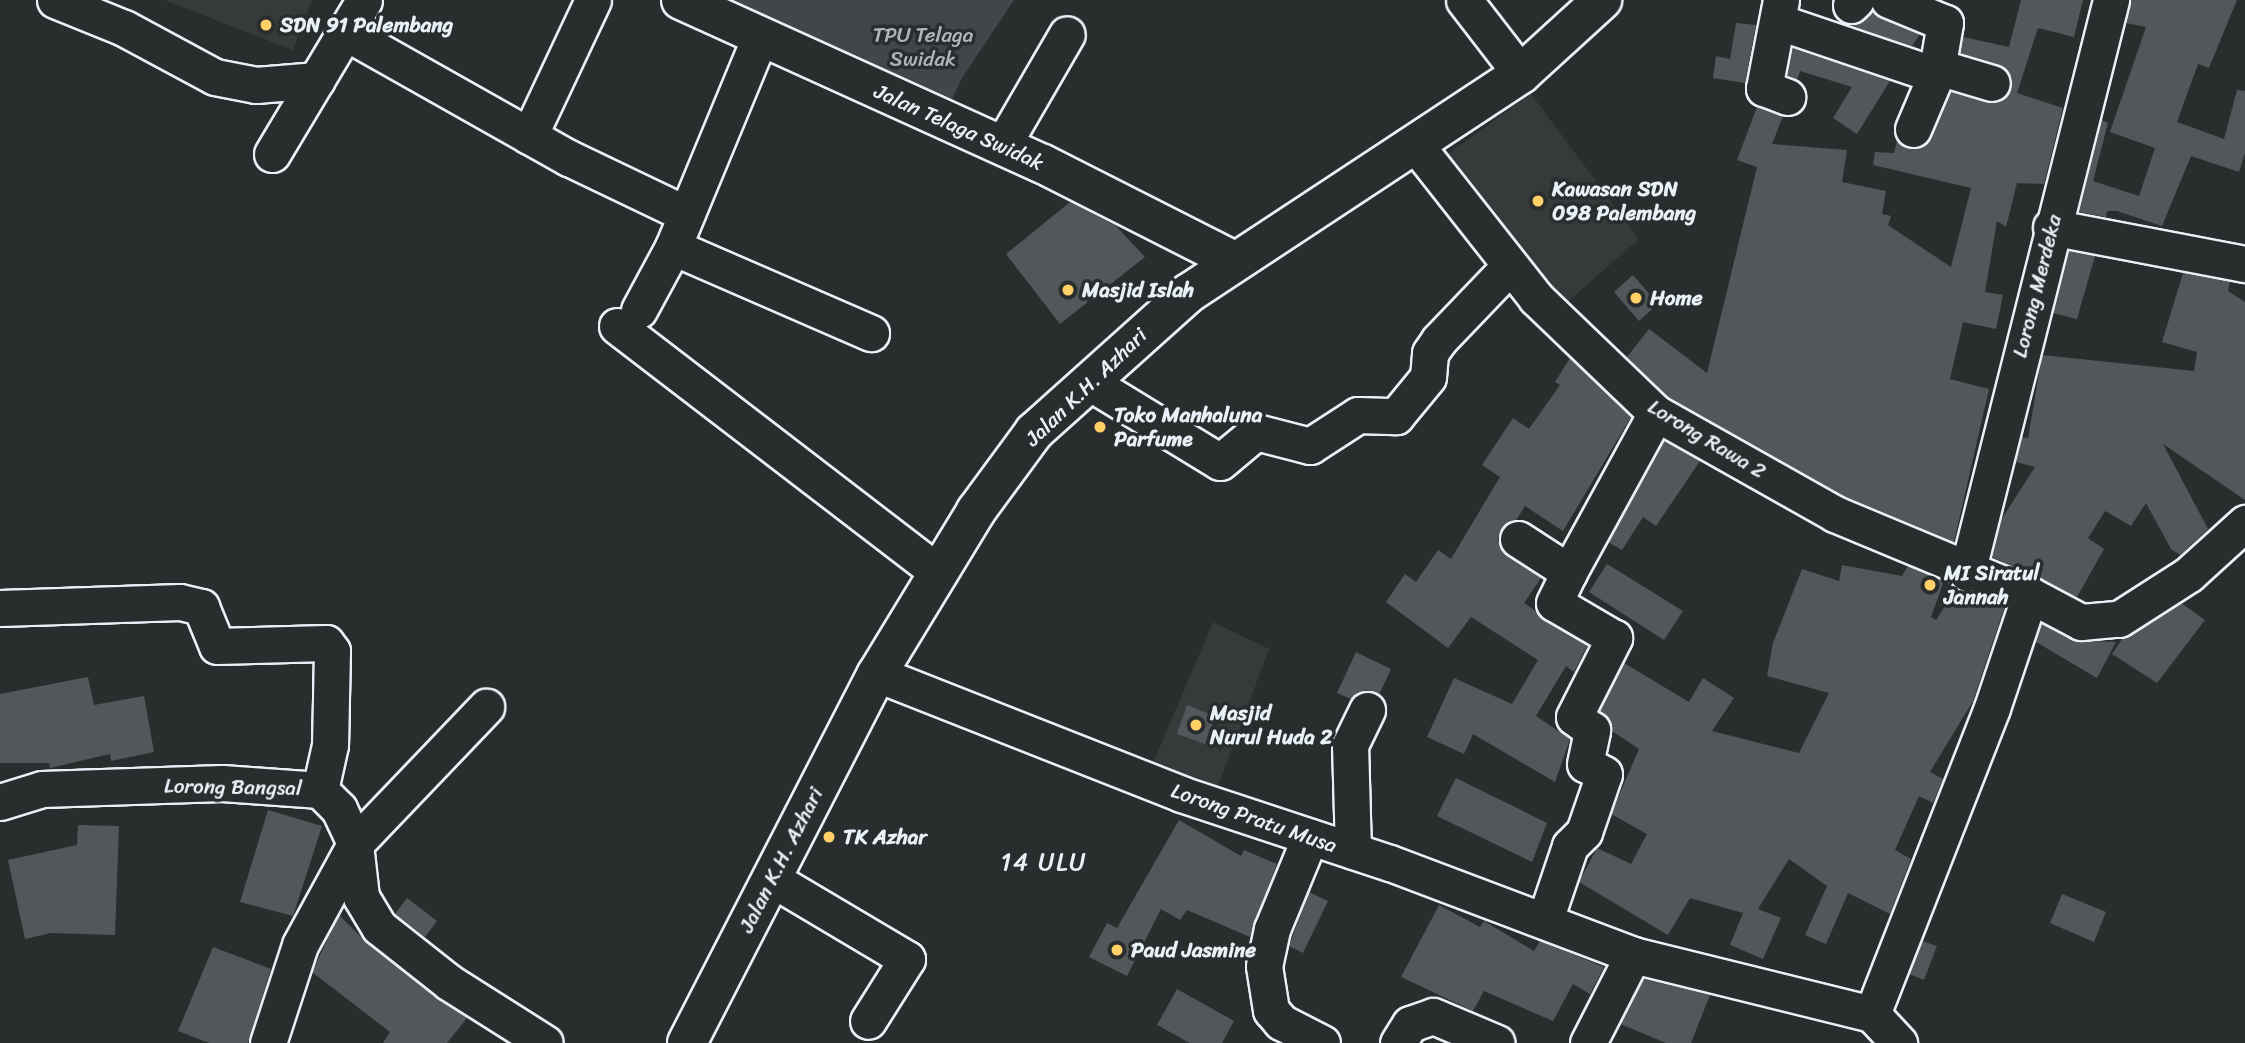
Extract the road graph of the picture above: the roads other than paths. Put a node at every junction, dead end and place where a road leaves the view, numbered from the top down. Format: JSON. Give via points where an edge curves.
{"nodes":[{"id":1,"x":55,"y":0,"type":"edge"},
{"id":2,"x":363,"y":0,"type":"edge"},
{"id":3,"x":593,"y":0,"type":"edge"},
{"id":4,"x":681,"y":0,"type":"edge"},
{"id":5,"x":1464,"y":0,"type":"edge"},
{"id":6,"x":1602,"y":0,"type":"edge"},
{"id":7,"x":1889,"y":0,"type":"edge"},
{"id":8,"x":2111,"y":0,"type":"edge"},
{"id":9,"x":1780,"y":11,"type":"edge"},
{"id":10,"x":345,"y":32,"type":"junction"},
{"id":11,"x":1067,"y":34,"type":"dead end"},
{"id":12,"x":760,"y":37,"type":"junction"},
{"id":13,"x":1937,"y":71,"type":"junction"},
{"id":14,"x":1521,"y":74,"type":"junction"},
{"id":15,"x":317,"y":80,"type":"junction"},
{"id":16,"x":1992,"y":83,"type":"dead end"},
{"id":17,"x":1787,"y":97,"type":"dead end"},
{"id":18,"x":1913,"y":129,"type":"dead end"},
{"id":19,"x":529,"y":136,"type":"junction"},
{"id":20,"x":1415,"y":144,"type":"junction"},
{"id":21,"x":1002,"y":146,"type":"junction"},
{"id":22,"x":272,"y":154,"type":"dead end"},
{"id":23,"x":686,"y":214,"type":"junction"},
{"id":24,"x":2051,"y":227,"type":"junction"},
{"id":25,"x":673,"y":247,"type":"junction"},
{"id":26,"x":1234,"y":261,"type":"junction"},
{"id":27,"x":2245,"y":264,"type":"edge"},
{"id":28,"x":1509,"y":267,"type":"junction"},
{"id":29,"x":871,"y":333,"type":"dead end"},
{"id":30,"x":1089,"y":382,"type":"junction"},
{"id":31,"x":1656,"y":414,"type":"junction"},
{"id":32,"x":2245,"y":523,"type":"edge"},
{"id":33,"x":1518,"y":539,"type":"dead end"},
{"id":34,"x":1569,"y":572,"type":"junction"},
{"id":35,"x":1967,"y":572,"type":"junction"},
{"id":36,"x":939,"y":573,"type":"junction"},
{"id":37,"x":2030,"y":595,"type":"junction"},
{"id":38,"x":0,"y":608,"type":"edge"},
{"id":39,"x":877,"y":674,"type":"junction"},
{"id":40,"x":486,"y":707,"type":"dead end"},
{"id":41,"x":1367,"y":710,"type":"dead end"},
{"id":42,"x":320,"y":790,"type":"junction"},
{"id":43,"x":0,"y":802,"type":"edge"},
{"id":44,"x":1310,"y":837,"type":"junction"},
{"id":45,"x":355,"y":844,"type":"junction"},
{"id":46,"x":1353,"y":852,"type":"junction"},
{"id":47,"x":772,"y":879,"type":"junction"},
{"id":48,"x":1545,"y":920,"type":"junction"},
{"id":49,"x":1633,"y":955,"type":"junction"},
{"id":50,"x":1872,"y":1014,"type":"junction"},
{"id":51,"x":868,"y":1021,"type":"dead end"},
{"id":52,"x":268,"y":1043,"type":"edge"},
{"id":53,"x":545,"y":1043,"type":"edge"},
{"id":54,"x":687,"y":1043,"type":"edge"},
{"id":55,"x":1322,"y":1043,"type":"edge"},
{"id":56,"x":1398,"y":1043,"type":"edge"},
{"id":57,"x":1497,"y":1043,"type":"edge"},
{"id":58,"x":1588,"y":1043,"type":"edge"},
{"id":59,"x":1899,"y":1043,"type":"edge"}],
"edges":[{"from":1,"to":15,"type":"street","via":[[115,24],[215,77],[256,85]]},
{"from":2,"to":10,"type":"street"},
{"from":3,"to":19,"type":"street"},
{"from":4,"to":12,"type":"street","name":"Jalan Telaga Swidak"},
{"from":5,"to":14,"type":"street"},
{"from":6,"to":14,"type":"street","name":"Jalan K.H. Azhari"},
{"from":7,"to":13,"type":"street","via":[[1945,23]]},
{"from":8,"to":24,"type":"street","name":"Lorong Merdeka"},
{"from":9,"to":13,"type":"street"},
{"from":9,"to":17,"type":"street","via":[[1763,88]]},
{"from":10,"to":15,"type":"street"},
{"from":10,"to":19,"type":"street"},
{"from":11,"to":21,"type":"street"},
{"from":12,"to":21,"type":"street","name":"Jalan Telaga Swidak"},
{"from":12,"to":23,"type":"street"},
{"from":13,"to":16,"type":"street"},
{"from":13,"to":18,"type":"street"},
{"from":14,"to":20,"type":"street","name":"Jalan K.H. Azhari"},
{"from":15,"to":22,"type":"street"},
{"from":19,"to":23,"type":"street"},
{"from":20,"to":26,"type":"street","name":"Jalan K.H. Azhari"},
{"from":20,"to":28,"type":"street","name":"Lorong Rawa 2"},
{"from":21,"to":26,"type":"street","name":"Jalan Telaga Swidak"},
{"from":23,"to":25,"type":"street"},
{"from":24,"to":27,"type":"street"},
{"from":24,"to":35,"type":"street","name":"Lorong Merdeka"},
{"from":25,"to":29,"type":"street"},
{"from":25,"to":36,"type":"street","via":[[628,318]]},
{"from":26,"to":30,"type":"street","name":"Jalan K.H. Azhari","via":[[1135,338]]},
{"from":28,"to":30,"type":"street","via":[[1439,340],[1430,353],[1428,377],[1396,416],[1358,415],[1310,446],[1256,432],[1220,462]]},
{"from":28,"to":31,"type":"street","name":"Lorong Rawa 2","via":[[1592,356]]},
{"from":30,"to":36,"type":"street","name":"Jalan K.H. Azhari","via":[[1034,432]]},
{"from":31,"to":34,"type":"street"},
{"from":31,"to":35,"type":"street","name":"Lorong Rawa 2","via":[[1835,514]]},
{"from":32,"to":37,"type":"street","name":"Lorong Rawa 2","via":[[2189,574],[2119,619],[2081,622]]},
{"from":33,"to":34,"type":"street"},
{"from":34,"to":48,"type":"street","via":[[1554,603],[1614,638],[1574,717],[1592,730],[1585,764],[1604,774],[1584,832],[1570,846]]},
{"from":35,"to":37,"type":"street","name":"Lorong Rawa 2"},
{"from":36,"to":39,"type":"street","name":"Jalan K.H. Azhari"},
{"from":37,"to":50,"type":"street"},
{"from":38,"to":42,"type":"street","via":[[180,602],[201,607],[217,646],[326,643],[332,651],[330,745]]},
{"from":39,"to":44,"type":"street","name":"Lorong Pratu Musa","via":[[1181,794]]},
{"from":39,"to":47,"type":"street","name":"Jalan K.H. Azhari"},
{"from":40,"to":45,"type":"street"},
{"from":41,"to":46,"type":"street","via":[[1350,745]]},
{"from":42,"to":43,"type":"street","name":"Lorong Bangsal","via":[[222,783],[42,789]]},
{"from":42,"to":45,"type":"street","name":"Lorong Bangsal","via":[[339,809]]},
{"from":44,"to":46,"type":"street","name":"Lorong Pratu Musa"},
{"from":44,"to":55,"type":"street","via":[[1272,929],[1264,966],[1271,1010],[1281,1022]]},
{"from":45,"to":52,"type":"street","via":[[300,945]]},
{"from":45,"to":53,"type":"street","name":"Lorong Bangsal","via":[[361,897],[379,927],[450,982]]},
{"from":46,"to":48,"type":"street","name":"Lorong Pratu Musa"},
{"from":47,"to":51,"type":"street","via":[[907,959]]},
{"from":47,"to":54,"type":"street","name":"Jalan K.H. Azhari"},
{"from":48,"to":49,"type":"street","name":"Lorong Pratu Musa"},
{"from":49,"to":50,"type":"street","name":"Lorong Pratu Musa"},
{"from":49,"to":58,"type":"street"},
{"from":50,"to":59,"type":"street"},
{"from":56,"to":57,"type":"street","via":[[1410,1024],[1433,1016]]}]}
